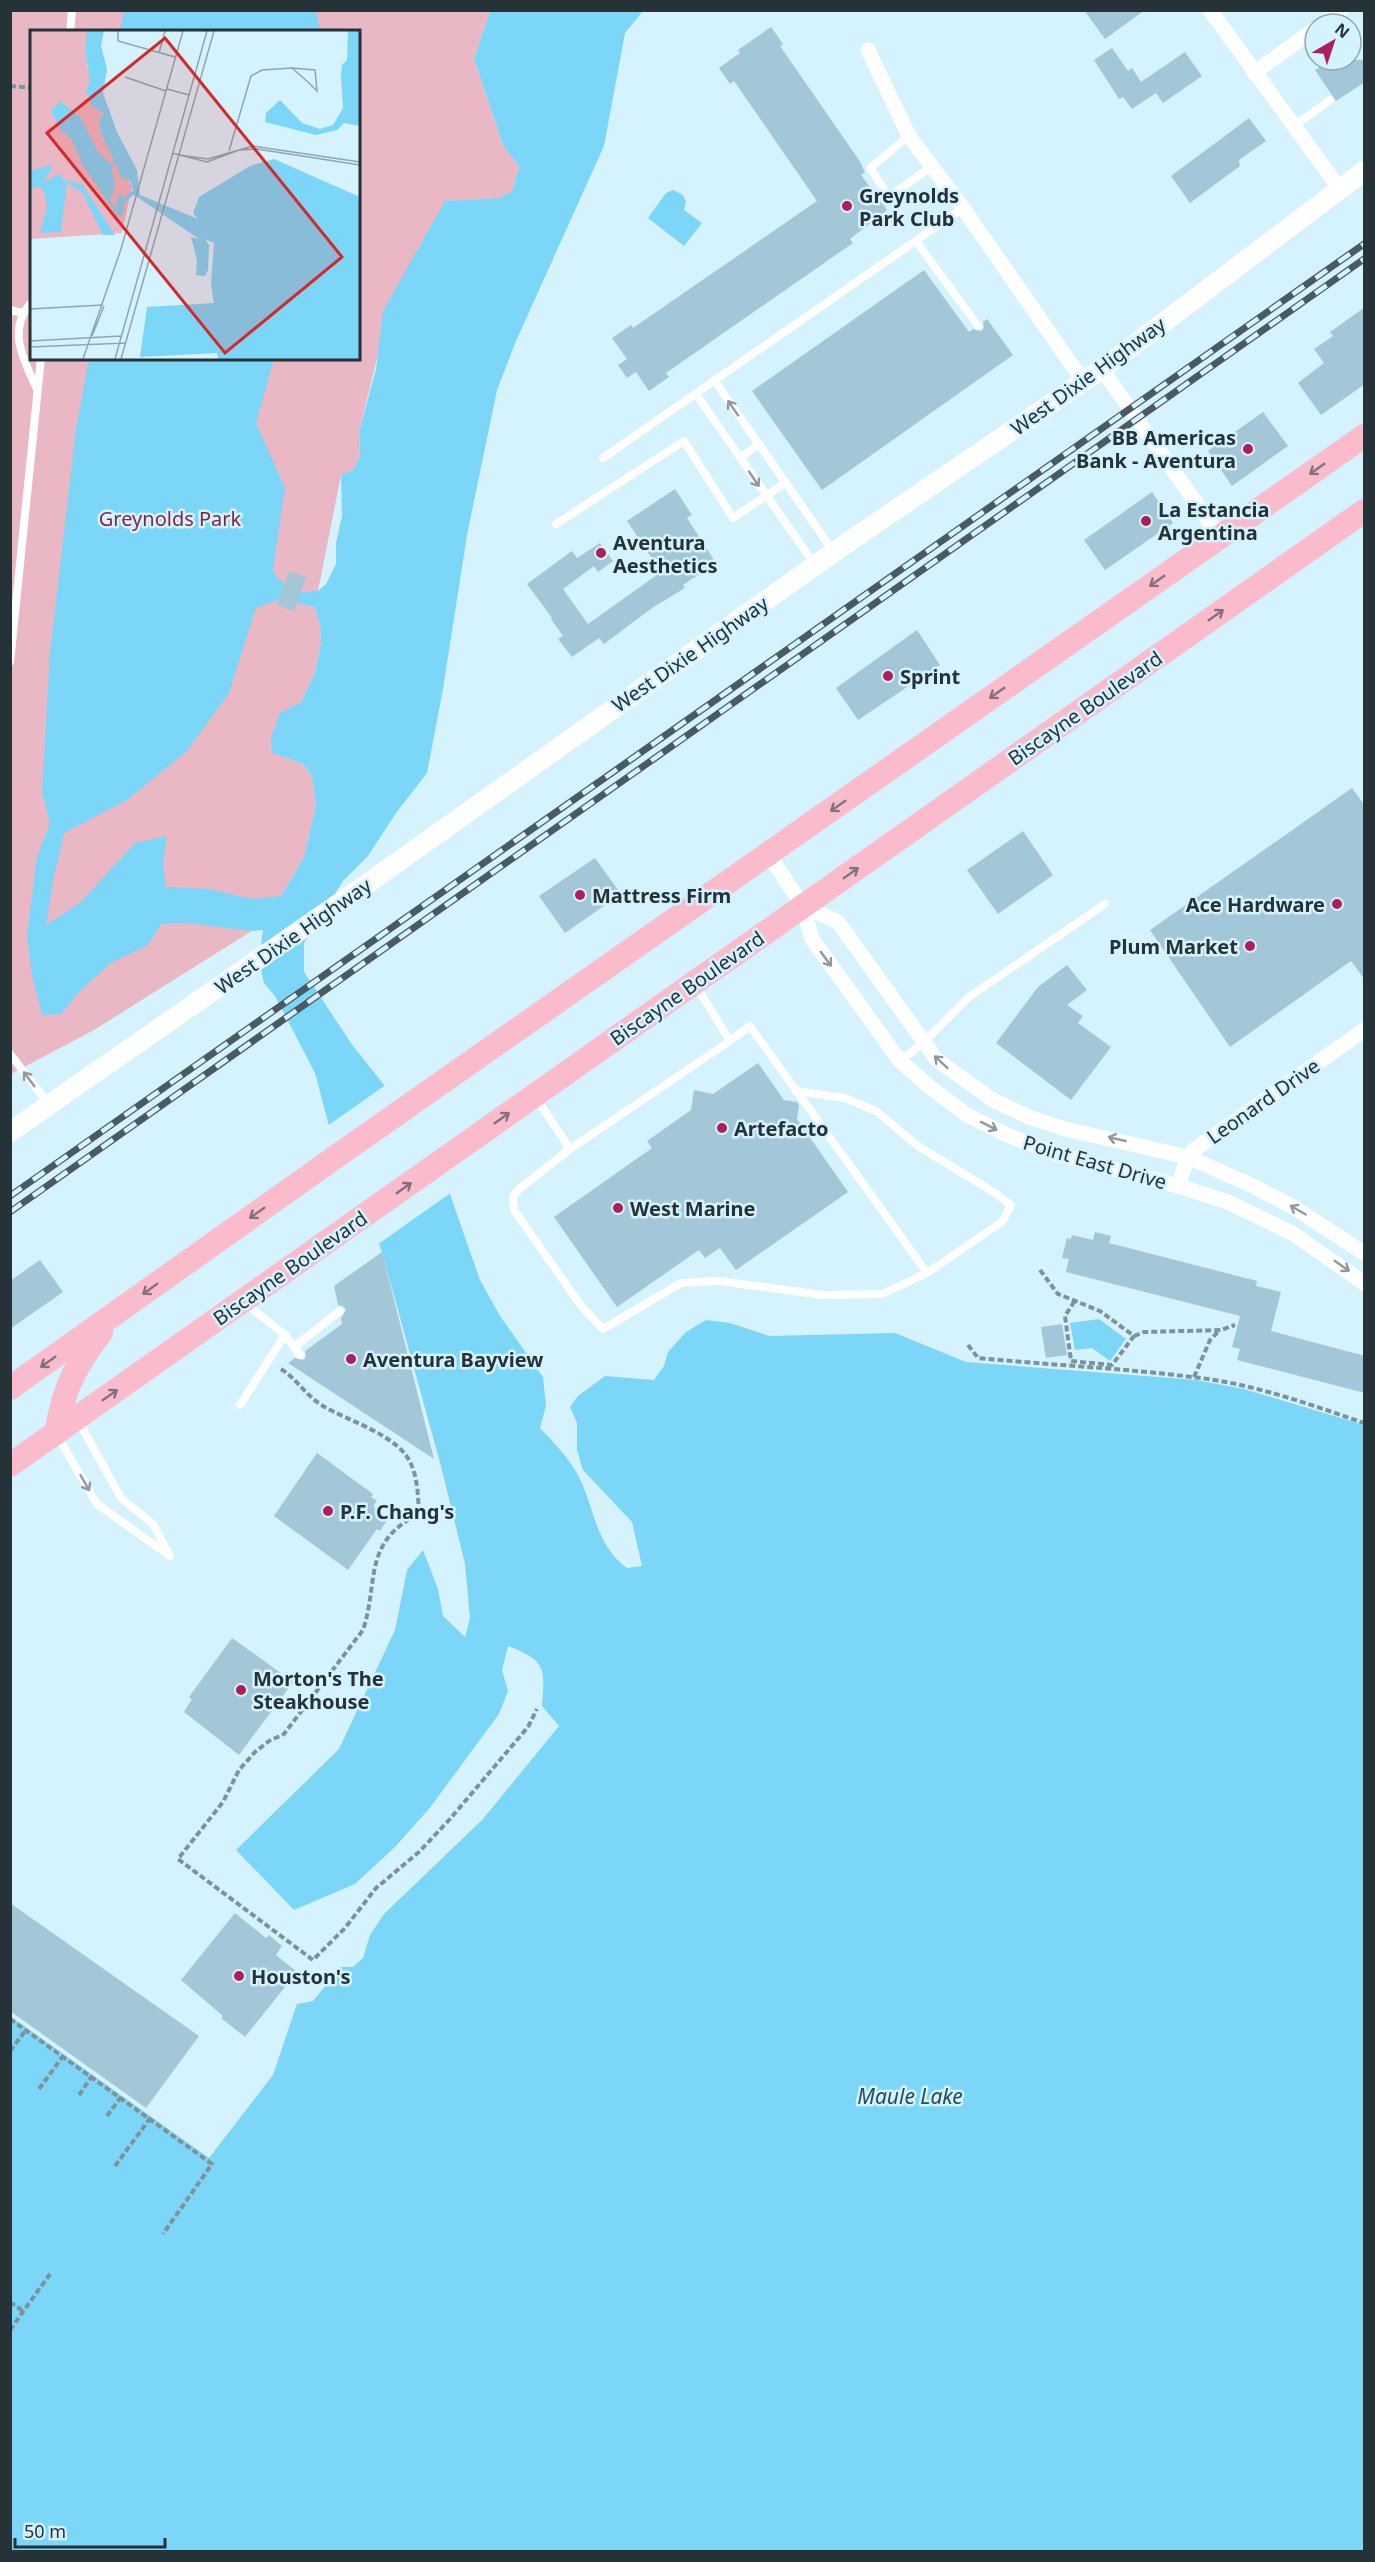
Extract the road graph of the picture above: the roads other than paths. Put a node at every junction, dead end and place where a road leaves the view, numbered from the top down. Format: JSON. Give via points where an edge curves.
{"nodes":[{"id":1,"x":72,"y":10,"type":"edge"},
{"id":2,"x":1210,"y":10,"type":"edge"},
{"id":3,"x":70,"y":30,"type":"edge"},
{"id":4,"x":1303,"y":38,"type":"edge"},
{"id":5,"x":868,"y":50,"type":"dead end"},
{"id":6,"x":1254,"y":73,"type":"junction"},
{"id":7,"x":1329,"y":100,"type":"dead end"},
{"id":8,"x":1293,"y":127,"type":"junction"},
{"id":9,"x":909,"y":136,"type":"junction"},
{"id":10,"x":931,"y":167,"type":"junction"},
{"id":11,"x":1365,"y":171,"type":"edge"},
{"id":12,"x":1339,"y":188,"type":"junction"},
{"id":13,"x":963,"y":208,"type":"junction"},
{"id":14,"x":916,"y":241,"type":"junction"},
{"id":15,"x":30,"y":304,"type":"edge"},
{"id":16,"x":10,"y":310,"type":"edge"},
{"id":17,"x":23,"y":313,"type":"junction"},
{"id":18,"x":978,"y":326,"type":"dead end"},
{"id":19,"x":10,"y":340,"type":"edge"},
{"id":20,"x":20,"y":351,"type":"junction"},
{"id":21,"x":41,"y":360,"type":"edge"},
{"id":22,"x":1102,"y":369,"type":"junction"},
{"id":23,"x":715,"y":381,"type":"junction"},
{"id":24,"x":1083,"y":381,"type":"junction"},
{"id":25,"x":38,"y":391,"type":"junction"},
{"id":26,"x":696,"y":394,"type":"junction"},
{"id":27,"x":1365,"y":436,"type":"edge"},
{"id":28,"x":759,"y":444,"type":"junction"},
{"id":29,"x":603,"y":458,"type":"dead end"},
{"id":30,"x":740,"y":458,"type":"junction"},
{"id":31,"x":785,"y":483,"type":"junction"},
{"id":32,"x":766,"y":496,"type":"junction"},
{"id":33,"x":1365,"y":511,"type":"edge"},
{"id":34,"x":556,"y":524,"type":"dead end"},
{"id":35,"x":1220,"y":537,"type":"junction"},
{"id":36,"x":834,"y":552,"type":"junction"},
{"id":37,"x":814,"y":566,"type":"junction"},
{"id":38,"x":10,"y":662,"type":"edge"},
{"id":39,"x":768,"y":854,"type":"junction"},
{"id":40,"x":1104,"y":904,"type":"dead end"},
{"id":41,"x":803,"y":906,"type":"junction"},
{"id":42,"x":694,"y":983,"type":"junction"},
{"id":43,"x":1365,"y":1030,"type":"edge"},
{"id":44,"x":730,"y":1041,"type":"junction"},
{"id":45,"x":923,"y":1043,"type":"junction"},
{"id":46,"x":10,"y":1054,"type":"edge"},
{"id":47,"x":900,"y":1061,"type":"junction"},
{"id":48,"x":796,"y":1091,"type":"junction"},
{"id":49,"x":534,"y":1095,"type":"junction"},
{"id":50,"x":49,"y":1105,"type":"junction"},
{"id":51,"x":10,"y":1132,"type":"edge"},
{"id":52,"x":570,"y":1149,"type":"junction"},
{"id":53,"x":1188,"y":1157,"type":"junction"},
{"id":54,"x":1178,"y":1186,"type":"junction"},
{"id":55,"x":1332,"y":1231,"type":"junction"},
{"id":56,"x":1321,"y":1251,"type":"junction"},
{"id":57,"x":1365,"y":1253,"type":"edge"},
{"id":58,"x":927,"y":1273,"type":"junction"},
{"id":59,"x":1365,"y":1283,"type":"edge"},
{"id":60,"x":242,"y":1301,"type":"junction"},
{"id":61,"x":340,"y":1311,"type":"dead end"},
{"id":62,"x":113,"y":1316,"type":"junction"},
{"id":63,"x":285,"y":1335,"type":"junction"},
{"id":64,"x":294,"y":1347,"type":"junction"},
{"id":65,"x":300,"y":1355,"type":"dead end"},
{"id":66,"x":10,"y":1388,"type":"edge"},
{"id":67,"x":240,"y":1405,"type":"dead end"},
{"id":68,"x":77,"y":1418,"type":"junction"},
{"id":69,"x":56,"y":1433,"type":"junction"},
{"id":70,"x":10,"y":1465,"type":"edge"}],
"edges":[{"from":1,"to":3,"type":"lane"},
{"from":2,"to":6,"type":"street"},
{"from":4,"to":6,"type":"street"},
{"from":5,"to":9,"type":"street"},
{"from":6,"to":8,"type":"street"},
{"from":7,"to":8,"type":"lane"},
{"from":8,"to":12,"type":"street"},
{"from":9,"to":10,"type":"street"},
{"from":9,"to":10,"type":"lane","via":[[870,168],[890,197]]},
{"from":10,"to":13,"type":"street"},
{"from":11,"to":12,"type":"street","name":"West Dixie Highway"},
{"from":12,"to":22,"type":"street","name":"West Dixie Highway"},
{"from":13,"to":14,"type":"lane"},
{"from":13,"to":24,"type":"street"},
{"from":14,"to":18,"type":"lane"},
{"from":14,"to":23,"type":"lane"},
{"from":15,"to":17,"type":"lane"},
{"from":16,"to":17,"type":"lane"},
{"from":17,"to":20,"type":"lane"},
{"from":19,"to":20,"type":"lane"},
{"from":20,"to":25,"type":"lane"},
{"from":21,"to":25,"type":"lane"},
{"from":22,"to":24,"type":"street","name":"West Dixie Highway"},
{"from":22,"to":35,"type":"street"},
{"from":23,"to":26,"type":"lane"},
{"from":28,"to":23,"type":"lane","one_way":true},
{"from":24,"to":36,"type":"street","name":"West Dixie Highway"},
{"from":25,"to":38,"type":"lane"},
{"from":26,"to":29,"type":"lane"},
{"from":26,"to":30,"type":"lane"},
{"from":27,"to":35,"type":"main road","one_way":true},
{"from":28,"to":30,"type":"lane"},
{"from":28,"to":31,"type":"lane"},
{"from":30,"to":32,"type":"lane","one_way":true},
{"from":31,"to":32,"type":"lane"},
{"from":31,"to":36,"type":"lane"},
{"from":32,"to":34,"type":"lane","via":[[733,518],[684,441]]},
{"from":32,"to":37,"type":"lane"},
{"from":41,"to":33,"type":"main road","name":"Biscayne Boulevard","one_way":true},
{"from":35,"to":39,"type":"main road","one_way":true},
{"from":36,"to":37,"type":"street","name":"West Dixie Highway"},
{"from":37,"to":50,"type":"street","name":"West Dixie Highway"},
{"from":39,"to":41,"type":"street","name":"Point East Drive"},
{"from":39,"to":62,"type":"main road","one_way":true},
{"from":40,"to":45,"type":"lane","via":[[969,998]]},
{"from":41,"to":42,"type":"main road","name":"Biscayne Boulevard"},
{"from":41,"to":45,"type":"street","name":"Point East Drive","via":[[838,922]]},
{"from":41,"to":47,"type":"street","name":"Point East Drive","one_way":true,"via":[[812,939]]},
{"from":42,"to":44,"type":"lane"},
{"from":42,"to":49,"type":"main road","name":"Biscayne Boulevard"},
{"from":43,"to":53,"type":"street","name":"Leonard Drive"},
{"from":44,"to":48,"type":"lane","via":[[750,1026]]},
{"from":44,"to":52,"type":"lane"},
{"from":45,"to":47,"type":"lane"},
{"from":53,"to":45,"type":"street","name":"Point East Drive","one_way":true,"via":[[1029,1117],[993,1100],[956,1075]]},
{"from":50,"to":46,"type":"lane","one_way":true},
{"from":47,"to":54,"type":"street","name":"Point East Drive","one_way":true,"via":[[967,1115],[1007,1135],[1056,1154]]},
{"from":48,"to":58,"type":"lane"},
{"from":48,"to":58,"type":"lane","via":[[845,1098],[876,1111],[918,1146],[1011,1205],[1002,1222]]},
{"from":49,"to":52,"type":"lane"},
{"from":60,"to":49,"type":"main road","name":"Biscayne Boulevard","one_way":true},
{"from":50,"to":51,"type":"street","name":"West Dixie Highway"},
{"from":52,"to":58,"type":"lane","via":[[519,1189],[513,1196],[514,1210],[582,1307],[603,1329],[681,1283],[719,1281],[823,1295],[882,1294]]},
{"from":53,"to":54,"type":"street","name":"Leonard Drive"},
{"from":55,"to":53,"type":"street","name":"Point East Drive","one_way":true,"via":[[1253,1185]]},
{"from":54,"to":56,"type":"street","name":"Point East Drive","via":[[1262,1217]]},
{"from":55,"to":56,"type":"lane"},
{"from":55,"to":57,"type":"street","name":"Point East Drive"},
{"from":56,"to":59,"type":"street","name":"Point East Drive","one_way":true},
{"from":60,"to":63,"type":"lane"},
{"from":68,"to":60,"type":"main road","name":"Biscayne Boulevard","one_way":true},
{"from":61,"to":64,"type":"lane"},
{"from":62,"to":66,"type":"main road","one_way":true},
{"from":62,"to":69,"type":"main road","via":[[68,1382]]},
{"from":63,"to":64,"type":"lane"},
{"from":63,"to":67,"type":"lane"},
{"from":64,"to":65,"type":"lane"},
{"from":68,"to":69,"type":"main road","name":"Biscayne Boulevard"},
{"from":69,"to":68,"type":"lane","one_way":true,"via":[[97,1504],[170,1556],[153,1524],[121,1498]]},
{"from":69,"to":70,"type":"main road","name":"Biscayne Boulevard"}]}
